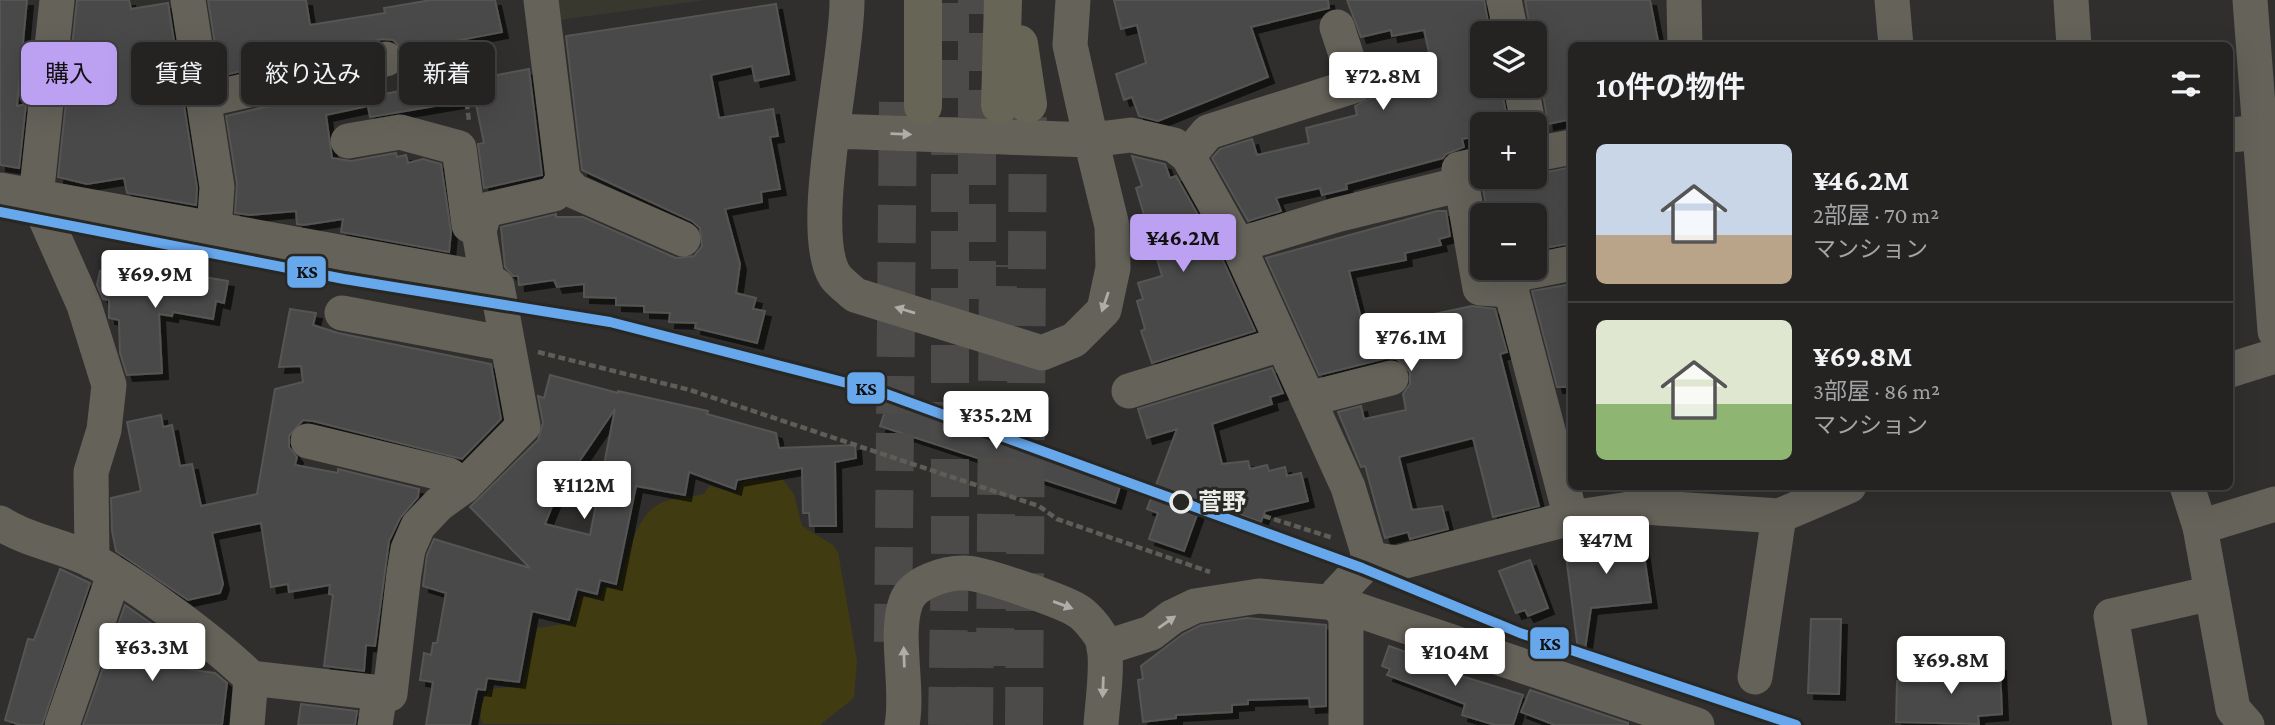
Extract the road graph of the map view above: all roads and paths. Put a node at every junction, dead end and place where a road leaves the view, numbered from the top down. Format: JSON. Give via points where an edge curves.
{"nodes":[{"id":1,"x":57,"y":0,"type":"edge"},
{"id":2,"x":188,"y":0,"type":"edge"},
{"id":3,"x":541,"y":0,"type":"edge"},
{"id":4,"x":847,"y":0,"type":"edge"},
{"id":5,"x":914,"y":0,"type":"edge"},
{"id":6,"x":923,"y":0,"type":"edge"},
{"id":7,"x":1003,"y":0,"type":"edge"},
{"id":8,"x":1013,"y":0,"type":"edge"},
{"id":9,"x":1073,"y":0,"type":"edge"},
{"id":10,"x":1504,"y":0,"type":"edge"},
{"id":11,"x":1684,"y":0,"type":"edge"},
{"id":12,"x":1892,"y":0,"type":"edge"},
{"id":13,"x":2071,"y":0,"type":"edge"},
{"id":14,"x":2250,"y":0,"type":"edge"},
{"id":15,"x":1508,"y":21,"type":"edge"},
{"id":16,"x":1337,"y":27,"type":"dead end"},
{"id":17,"x":195,"y":42,"type":"edge"},
{"id":18,"x":1685,"y":42,"type":"edge"},
{"id":19,"x":1896,"y":42,"type":"edge"},
{"id":20,"x":2074,"y":42,"type":"edge"},
{"id":21,"x":386,"y":58,"type":"joint"},
{"id":22,"x":227,"y":95,"type":"edge"},
{"id":23,"x":205,"y":105,"type":"edge"},
{"id":24,"x":833,"y":131,"type":"junction"},
{"id":25,"x":2254,"y":133,"type":"edge"},
{"id":26,"x":1091,"y":140,"type":"junction"},
{"id":27,"x":348,"y":141,"type":"dead end"},
{"id":28,"x":459,"y":148,"type":"junction"},
{"id":29,"x":1568,"y":148,"type":"edge"},
{"id":30,"x":1547,"y":152,"type":"edge"},
{"id":31,"x":1188,"y":156,"type":"junction"},
{"id":32,"x":1468,"y":172,"type":"edge"},
{"id":33,"x":563,"y":179,"type":"junction"},
{"id":34,"x":0,"y":190,"type":"edge"},
{"id":35,"x":36,"y":197,"type":"junction"},
{"id":36,"x":214,"y":229,"type":"junction"},
{"id":37,"x":479,"y":231,"type":"junction"},
{"id":38,"x":683,"y":239,"type":"dead end"},
{"id":39,"x":1238,"y":245,"type":"junction"},
{"id":40,"x":1568,"y":264,"type":"edge"},
{"id":41,"x":487,"y":279,"type":"junction"},
{"id":42,"x":1511,"y":290,"type":"junction"},
{"id":43,"x":342,"y":313,"type":"dead end"},
{"id":44,"x":2275,"y":331,"type":"edge"},
{"id":45,"x":507,"y":344,"type":"junction"},
{"id":46,"x":1282,"y":344,"type":"junction"},
{"id":47,"x":2275,"y":356,"type":"edge"},
{"id":48,"x":2233,"y":369,"type":"edge"},
{"id":49,"x":1391,"y":378,"type":"dead end"},
{"id":50,"x":1129,"y":391,"type":"dead end"},
{"id":51,"x":1308,"y":399,"type":"junction"},
{"id":52,"x":308,"y":441,"type":"dead end"},
{"id":53,"x":464,"y":486,"type":"junction"},
{"id":54,"x":1840,"y":490,"type":"edge"},
{"id":55,"x":2189,"y":490,"type":"edge"},
{"id":56,"x":2275,"y":504,"type":"edge"},
{"id":57,"x":1264,"y":516,"type":"dead end"},
{"id":58,"x":1779,"y":516,"type":"junction"},
{"id":59,"x":1571,"y":518,"type":"junction"},
{"id":60,"x":0,"y":523,"type":"edge"},
{"id":61,"x":2200,"y":527,"type":"junction"},
{"id":62,"x":1369,"y":554,"type":"junction"},
{"id":63,"x":103,"y":568,"type":"junction"},
{"id":64,"x":1213,"y":573,"type":"dead end"},
{"id":65,"x":2212,"y":593,"type":"junction"},
{"id":66,"x":1337,"y":603,"type":"junction"},
{"id":67,"x":1104,"y":648,"type":"junction"},
{"id":68,"x":1755,"y":677,"type":"dead end"},
{"id":69,"x":251,"y":678,"type":"junction"},
{"id":70,"x":378,"y":709,"type":"edge"},
{"id":71,"x":911,"y":719,"type":"edge"},
{"id":72,"x":62,"y":725,"type":"edge"},
{"id":73,"x":247,"y":725,"type":"edge"},
{"id":74,"x":1101,"y":725,"type":"edge"},
{"id":75,"x":1346,"y":725,"type":"edge"},
{"id":76,"x":1698,"y":725,"type":"edge"},
{"id":77,"x":2130,"y":725,"type":"edge"},
{"id":78,"x":2247,"y":725,"type":"edge"}],
"edges":[{"from":1,"to":35,"type":"street"},
{"from":2,"to":17,"type":"street"},
{"from":3,"to":33,"type":"street"},
{"from":4,"to":24,"type":"street"},
{"from":5,"to":6,"type":"highway","via":[[911,104]]},
{"from":7,"to":8,"type":"highway","via":[[1014,104]]},
{"from":9,"to":26,"type":"street","via":[[1070,45]]},
{"from":10,"to":15,"type":"street"},
{"from":11,"to":18,"type":"street"},
{"from":12,"to":19,"type":"street"},
{"from":13,"to":20,"type":"street"},
{"from":14,"to":25,"type":"street"},
{"from":16,"to":31,"type":"street","via":[[1356,85],[1208,132]]},
{"from":21,"to":22,"type":"street"},
{"from":21,"to":28,"type":"path","via":[[420,68],[461,58],[470,114]]},
{"from":23,"to":36,"type":"street","via":[[218,187]]},
{"from":24,"to":26,"type":"street","one_way":true},
{"from":26,"to":24,"type":"street","one_way":true,"via":[[1112,226],[1113,268],[1104,310],[1074,340],[1042,353],[855,295],[835,276],[828,254],[825,194]]},
{"from":25,"to":44,"type":"street"},
{"from":26,"to":31,"type":"street","via":[[1130,135],[1174,145]]},
{"from":27,"to":28,"type":"street","via":[[400,132]]},
{"from":28,"to":37,"type":"street","via":[[469,225]]},
{"from":29,"to":30,"type":"street"},
{"from":31,"to":39,"type":"street"},
{"from":32,"to":39,"type":"street"},
{"from":32,"to":42,"type":"street","via":[[1480,288]]},
{"from":33,"to":37,"type":"street","via":[[554,194],[485,210]]},
{"from":33,"to":38,"type":"street","via":[[574,191]]},
{"from":34,"to":35,"type":"street"},
{"from":35,"to":36,"type":"street"},
{"from":35,"to":63,"type":"street","via":[[84,305],[109,385],[104,430],[91,472]]},
{"from":36,"to":41,"type":"street"},
{"from":37,"to":41,"type":"street"},
{"from":39,"to":46,"type":"street"},
{"from":40,"to":42,"type":"street","via":[[1517,274]]},
{"from":41,"to":45,"type":"street","via":[[497,286]]},
{"from":42,"to":59,"type":"street"},
{"from":43,"to":45,"type":"street"},
{"from":45,"to":53,"type":"street","via":[[523,426]]},
{"from":45,"to":64,"type":"path","via":[[690,390],[984,486],[1040,506],[1057,519]]},
{"from":46,"to":50,"type":"street"},
{"from":46,"to":51,"type":"street"},
{"from":47,"to":48,"type":"street"},
{"from":49,"to":51,"type":"street"},
{"from":51,"to":62,"type":"street","via":[[1348,486]]},
{"from":52,"to":53,"type":"street","via":[[449,475]]},
{"from":53,"to":70,"type":"street","via":[[418,526],[408,549],[390,694]]},
{"from":54,"to":58,"type":"street"},
{"from":55,"to":61,"type":"street"},
{"from":56,"to":61,"type":"street"},
{"from":57,"to":62,"type":"path"},
{"from":58,"to":59,"type":"street","via":[[1643,507]]},
{"from":58,"to":68,"type":"street"},
{"from":59,"to":62,"type":"street","via":[[1397,563]]},
{"from":60,"to":63,"type":"street"},
{"from":61,"to":65,"type":"street"},
{"from":62,"to":66,"type":"street","via":[[1338,593]]},
{"from":63,"to":69,"type":"street"},
{"from":63,"to":72,"type":"street"},
{"from":65,"to":77,"type":"street","via":[[2111,616]]},
{"from":65,"to":78,"type":"street","via":[[2233,709]]},
{"from":67,"to":66,"type":"street","one_way":true,"via":[[1151,633],[1195,606],[1259,596]]},
{"from":66,"to":75,"type":"street","via":[[1346,617]]},
{"from":66,"to":76,"type":"street"},
{"from":71,"to":67,"type":"street","one_way":true,"via":[[902,622],[906,600],[919,586],[939,577],[967,573],[1078,611],[1101,635]]},
{"from":67,"to":74,"type":"street","one_way":true},
{"from":69,"to":70,"type":"street"},
{"from":69,"to":73,"type":"street"}]}
